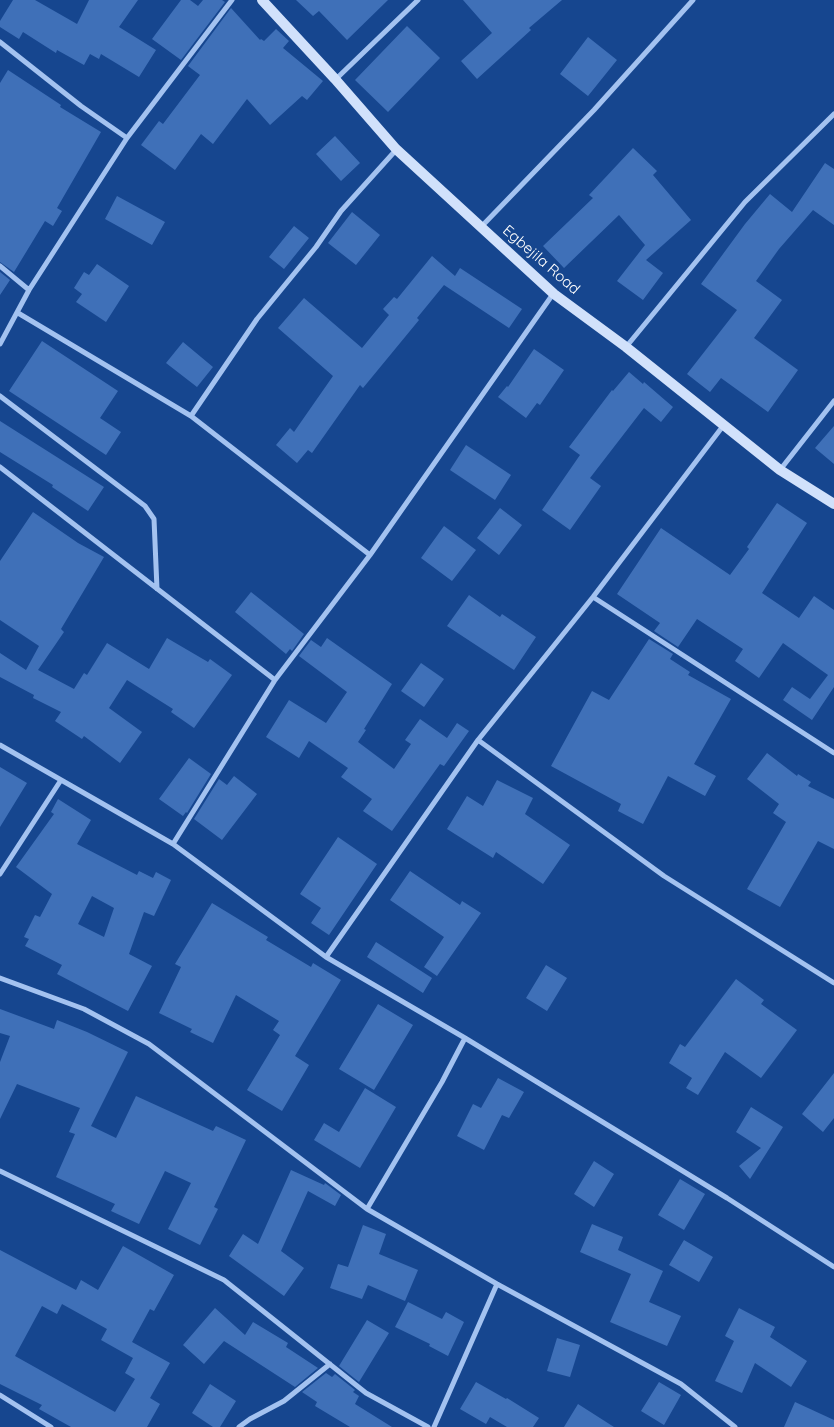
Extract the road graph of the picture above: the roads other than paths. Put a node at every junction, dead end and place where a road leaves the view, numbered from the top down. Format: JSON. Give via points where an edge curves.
{"nodes":[{"id":1,"x":232,"y":0,"type":"edge"},
{"id":2,"x":262,"y":0,"type":"edge"},
{"id":3,"x":418,"y":0,"type":"edge"},
{"id":4,"x":693,"y":0,"type":"edge"},
{"id":5,"x":0,"y":42,"type":"edge"},
{"id":6,"x":335,"y":79,"type":"junction"},
{"id":7,"x":834,"y":114,"type":"edge"},
{"id":8,"x":127,"y":138,"type":"junction"},
{"id":9,"x":396,"y":149,"type":"junction"},
{"id":10,"x":481,"y":227,"type":"junction"},
{"id":11,"x":0,"y":266,"type":"edge"},
{"id":12,"x":29,"y":290,"type":"junction"},
{"id":13,"x":554,"y":294,"type":"junction"},
{"id":14,"x":18,"y":313,"type":"junction"},
{"id":15,"x":0,"y":344,"type":"edge"},
{"id":16,"x":626,"y":348,"type":"junction"},
{"id":17,"x":0,"y":396,"type":"edge"},
{"id":18,"x":834,"y":402,"type":"edge"},
{"id":19,"x":191,"y":416,"type":"junction"},
{"id":20,"x":723,"y":426,"type":"junction"},
{"id":21,"x":0,"y":467,"type":"edge"},
{"id":22,"x":780,"y":470,"type":"junction"},
{"id":23,"x":834,"y":504,"type":"edge"},
{"id":24,"x":370,"y":555,"type":"junction"},
{"id":25,"x":157,"y":589,"type":"junction"},
{"id":26,"x":593,"y":597,"type":"junction"},
{"id":27,"x":276,"y":680,"type":"junction"},
{"id":28,"x":478,"y":740,"type":"junction"},
{"id":29,"x":0,"y":745,"type":"edge"},
{"id":30,"x":834,"y":753,"type":"edge"},
{"id":31,"x":61,"y":780,"type":"junction"},
{"id":32,"x":172,"y":844,"type":"junction"},
{"id":33,"x":0,"y":874,"type":"edge"},
{"id":34,"x":326,"y":956,"type":"junction"},
{"id":35,"x":0,"y":978,"type":"edge"},
{"id":36,"x":834,"y":983,"type":"edge"},
{"id":37,"x":465,"y":1038,"type":"junction"},
{"id":38,"x":0,"y":1171,"type":"edge"},
{"id":39,"x":368,"y":1209,"type":"junction"},
{"id":40,"x":834,"y":1267,"type":"edge"},
{"id":41,"x":497,"y":1284,"type":"junction"},
{"id":42,"x":330,"y":1364,"type":"junction"},
{"id":43,"x":0,"y":1395,"type":"edge"},
{"id":44,"x":51,"y":1427,"type":"edge"},
{"id":45,"x":239,"y":1427,"type":"edge"},
{"id":46,"x":428,"y":1427,"type":"edge"},
{"id":47,"x":434,"y":1427,"type":"edge"},
{"id":48,"x":735,"y":1427,"type":"edge"}],
"edges":[{"from":1,"to":8,"type":"street"},
{"from":2,"to":6,"type":"street","name":"Egbejila Road"},
{"from":3,"to":6,"type":"street"},
{"from":4,"to":10,"type":"street","via":[[594,110]]},
{"from":5,"to":8,"type":"street"},
{"from":6,"to":9,"type":"street","name":"Egbejila Road"},
{"from":7,"to":16,"type":"street","via":[[745,202]]},
{"from":8,"to":12,"type":"street"},
{"from":9,"to":10,"type":"street","name":"Egbejila Road"},
{"from":9,"to":19,"type":"street","via":[[341,211],[257,319]]},
{"from":10,"to":13,"type":"street","name":"Egbejila Road"},
{"from":11,"to":12,"type":"street"},
{"from":12,"to":14,"type":"street"},
{"from":13,"to":16,"type":"street","name":"Egbejila Road"},
{"from":13,"to":24,"type":"street"},
{"from":14,"to":15,"type":"street"},
{"from":14,"to":19,"type":"street"},
{"from":16,"to":20,"type":"street","name":"Egbejila Road"},
{"from":17,"to":25,"type":"street","via":[[145,506],[154,519]]},
{"from":18,"to":22,"type":"street"},
{"from":19,"to":24,"type":"street"},
{"from":20,"to":22,"type":"street","name":"Egbejila Road"},
{"from":20,"to":26,"type":"street"},
{"from":21,"to":25,"type":"street"},
{"from":22,"to":23,"type":"street","name":"Egbejila Road"},
{"from":24,"to":27,"type":"street"},
{"from":25,"to":27,"type":"street"},
{"from":26,"to":28,"type":"street"},
{"from":26,"to":30,"type":"street"},
{"from":27,"to":32,"type":"street"},
{"from":28,"to":34,"type":"street"},
{"from":28,"to":36,"type":"street","via":[[664,876]]},
{"from":29,"to":31,"type":"street"},
{"from":31,"to":32,"type":"street"},
{"from":31,"to":33,"type":"street"},
{"from":32,"to":34,"type":"street"},
{"from":34,"to":37,"type":"street"},
{"from":35,"to":39,"type":"street","via":[[84,1009],[149,1044]]},
{"from":37,"to":39,"type":"street"},
{"from":37,"to":40,"type":"street"},
{"from":38,"to":42,"type":"street","via":[[224,1280]]},
{"from":39,"to":41,"type":"street"},
{"from":41,"to":47,"type":"street"},
{"from":41,"to":48,"type":"street","via":[[681,1384]]},
{"from":42,"to":45,"type":"street","via":[[284,1401]]},
{"from":42,"to":46,"type":"street","via":[[366,1393]]},
{"from":43,"to":44,"type":"street"}]}
